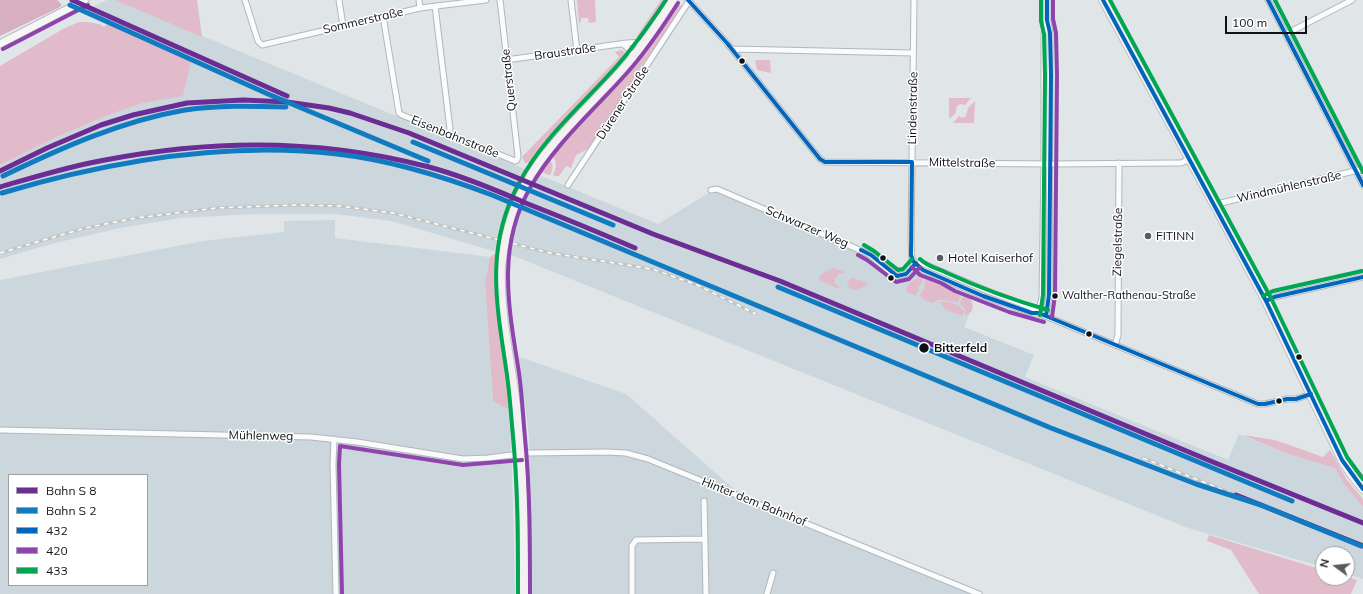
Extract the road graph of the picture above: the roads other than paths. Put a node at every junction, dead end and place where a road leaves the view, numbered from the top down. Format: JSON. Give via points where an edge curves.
{"nodes":[{"id":1,"x":85,"y":0,"type":"edge"},
{"id":2,"x":245,"y":0,"type":"edge"},
{"id":3,"x":339,"y":0,"type":"edge"},
{"id":4,"x":419,"y":0,"type":"edge"},
{"id":5,"x":486,"y":0,"type":"edge"},
{"id":6,"x":500,"y":0,"type":"edge"},
{"id":7,"x":571,"y":0,"type":"edge"},
{"id":8,"x":673,"y":0,"type":"edge"},
{"id":9,"x":688,"y":0,"type":"edge"},
{"id":10,"x":914,"y":0,"type":"edge"},
{"id":11,"x":1047,"y":0,"type":"edge"},
{"id":12,"x":1103,"y":0,"type":"edge"},
{"id":13,"x":1268,"y":0,"type":"edge"},
{"id":14,"x":1352,"y":0,"type":"edge"},
{"id":15,"x":435,"y":6,"type":"junction"},
{"id":16,"x":420,"y":8,"type":"junction"},
{"id":17,"x":383,"y":16,"type":"junction"},
{"id":18,"x":343,"y":26,"type":"junction"},
{"id":19,"x":1286,"y":34,"type":"junction"},
{"id":20,"x":645,"y":42,"type":"junction"},
{"id":21,"x":0,"y":44,"type":"edge"},
{"id":22,"x":623,"y":44,"type":"junction"},
{"id":23,"x":732,"y":49,"type":"junction"},
{"id":24,"x":577,"y":51,"type":"junction"},
{"id":25,"x":913,"y":53,"type":"junction"},
{"id":26,"x":633,"y":57,"type":"junction"},
{"id":27,"x":506,"y":60,"type":"junction"},
{"id":28,"x":448,"y":134,"type":"junction"},
{"id":29,"x":1190,"y":159,"type":"junction"},
{"id":30,"x":517,"y":160,"type":"joint"},
{"id":31,"x":912,"y":162,"type":"junction"},
{"id":32,"x":1119,"y":163,"type":"junction"},
{"id":33,"x":1047,"y":164,"type":"junction"},
{"id":34,"x":1363,"y":169,"type":"edge"},
{"id":35,"x":1356,"y":171,"type":"junction"},
{"id":36,"x":568,"y":185,"type":"dead end"},
{"id":37,"x":1363,"y":185,"type":"edge"},
{"id":38,"x":711,"y":190,"type":"dead end"},
{"id":39,"x":1215,"y":206,"type":"junction"},
{"id":40,"x":916,"y":263,"type":"junction"},
{"id":41,"x":1363,"y":277,"type":"edge"},
{"id":42,"x":1266,"y":301,"type":"junction"},
{"id":43,"x":1038,"y":313,"type":"junction"},
{"id":44,"x":1046,"y":316,"type":"junction"},
{"id":45,"x":1115,"y":345,"type":"junction"},
{"id":46,"x":1311,"y":394,"type":"junction"},
{"id":47,"x":0,"y":430,"type":"edge"},
{"id":48,"x":334,"y":439,"type":"junction"},
{"id":49,"x":521,"y":454,"type":"junction"},
{"id":50,"x":1363,"y":489,"type":"edge"},
{"id":51,"x":704,"y":501,"type":"dead end"},
{"id":52,"x":704,"y":539,"type":"junction"},
{"id":53,"x":773,"y":573,"type":"dead end"},
{"id":54,"x":336,"y":594,"type":"edge"},
{"id":55,"x":524,"y":594,"type":"edge"},
{"id":56,"x":632,"y":594,"type":"edge"},
{"id":57,"x":706,"y":594,"type":"edge"},
{"id":58,"x":767,"y":594,"type":"edge"},
{"id":59,"x":979,"y":594,"type":"edge"}],
"edges":[{"from":1,"to":21,"type":"street"},
{"from":2,"to":18,"type":"street","name":"Sommerstraße","via":[[260,45]]},
{"from":3,"to":18,"type":"street"},
{"from":4,"to":16,"type":"street"},
{"from":5,"to":15,"type":"street","name":"Sommerstraße"},
{"from":6,"to":27,"type":"street","name":"Querstraße"},
{"from":7,"to":24,"type":"street"},
{"from":8,"to":20,"type":"main road","name":"Dürener Straße"},
{"from":9,"to":23,"type":"street","name":"Mittelstraße"},
{"from":9,"to":36,"type":"street","name":"Dürener Straße"},
{"from":10,"to":25,"type":"street","name":"Lindenstraße"},
{"from":11,"to":33,"type":"street","via":[[1050,33]]},
{"from":12,"to":29,"type":"main road"},
{"from":13,"to":19,"type":"street"},
{"from":14,"to":19,"type":"street"},
{"from":15,"to":16,"type":"street","name":"Sommerstraße"},
{"from":15,"to":28,"type":"street","via":[[450,129]]},
{"from":16,"to":17,"type":"street","name":"Sommerstraße"},
{"from":17,"to":18,"type":"street","name":"Sommerstraße"},
{"from":17,"to":28,"type":"street","name":"Eisenbahnstraße","via":[[399,113]]},
{"from":19,"to":35,"type":"street"},
{"from":20,"to":22,"type":"street","name":"Braustraße"},
{"from":20,"to":26,"type":"main road","name":"Dürener Straße"},
{"from":22,"to":24,"type":"street","name":"Braustraße"},
{"from":22,"to":26,"type":"street","via":[[630,49]]},
{"from":23,"to":25,"type":"street"},
{"from":23,"to":31,"type":"street","name":"Mittelstraße","via":[[820,159],[825,162]]},
{"from":24,"to":27,"type":"street","name":"Braustraße"},
{"from":25,"to":31,"type":"street","name":"Lindenstraße"},
{"from":26,"to":49,"type":"main road","name":"Dürener Straße","bridge":true,"via":[[541,160],[523,188],[504,244],[501,267],[502,311],[514,383]]},
{"from":27,"to":30,"type":"street","name":"Querstraße"},
{"from":28,"to":30,"type":"street","name":"Eisenbahnstraße"},
{"from":29,"to":32,"type":"street","name":"Mittelstraße","via":[[1181,163]]},
{"from":29,"to":39,"type":"main road"},
{"from":31,"to":33,"type":"street","name":"Mittelstraße"},
{"from":31,"to":40,"type":"street","name":"Lindenstraße","via":[[911,250],[912,259]]},
{"from":32,"to":33,"type":"street","name":"Mittelstraße"},
{"from":32,"to":45,"type":"street","name":"Ziegelstraße","via":[[1118,335]]},
{"from":33,"to":43,"type":"street","via":[[1042,298]]},
{"from":33,"to":44,"type":"street","via":[[1049,295]]},
{"from":34,"to":35,"type":"street","name":"Windmühlenstraße"},
{"from":35,"to":37,"type":"street"},
{"from":35,"to":39,"type":"street","name":"Windmühlenstraße"},
{"from":38,"to":40,"type":"street","name":"Schwarzer Weg","via":[[717,189],[869,254],[898,276],[906,274]]},
{"from":39,"to":42,"type":"main road"},
{"from":40,"to":43,"type":"street","via":[[923,270],[957,285]]},
{"from":41,"to":42,"type":"street"},
{"from":42,"to":46,"type":"main road"},
{"from":43,"to":44,"type":"street"},
{"from":44,"to":45,"type":"street"},
{"from":45,"to":46,"type":"street","via":[[1258,404],[1296,399]]},
{"from":46,"to":50,"type":"main road","via":[[1342,460]]},
{"from":47,"to":48,"type":"street","name":"Mühlenweg"},
{"from":48,"to":49,"type":"street","name":"Mühlenweg","via":[[463,459]]},
{"from":48,"to":54,"type":"street"},
{"from":49,"to":55,"type":"main road","name":"Dürener Straße"},
{"from":49,"to":59,"type":"street","name":"Hinter dem Bahnhof","via":[[615,452],[641,456]]},
{"from":51,"to":52,"type":"street"},
{"from":52,"to":56,"type":"street","via":[[636,540],[632,546]]},
{"from":52,"to":57,"type":"street"},
{"from":53,"to":58,"type":"street"}]}
